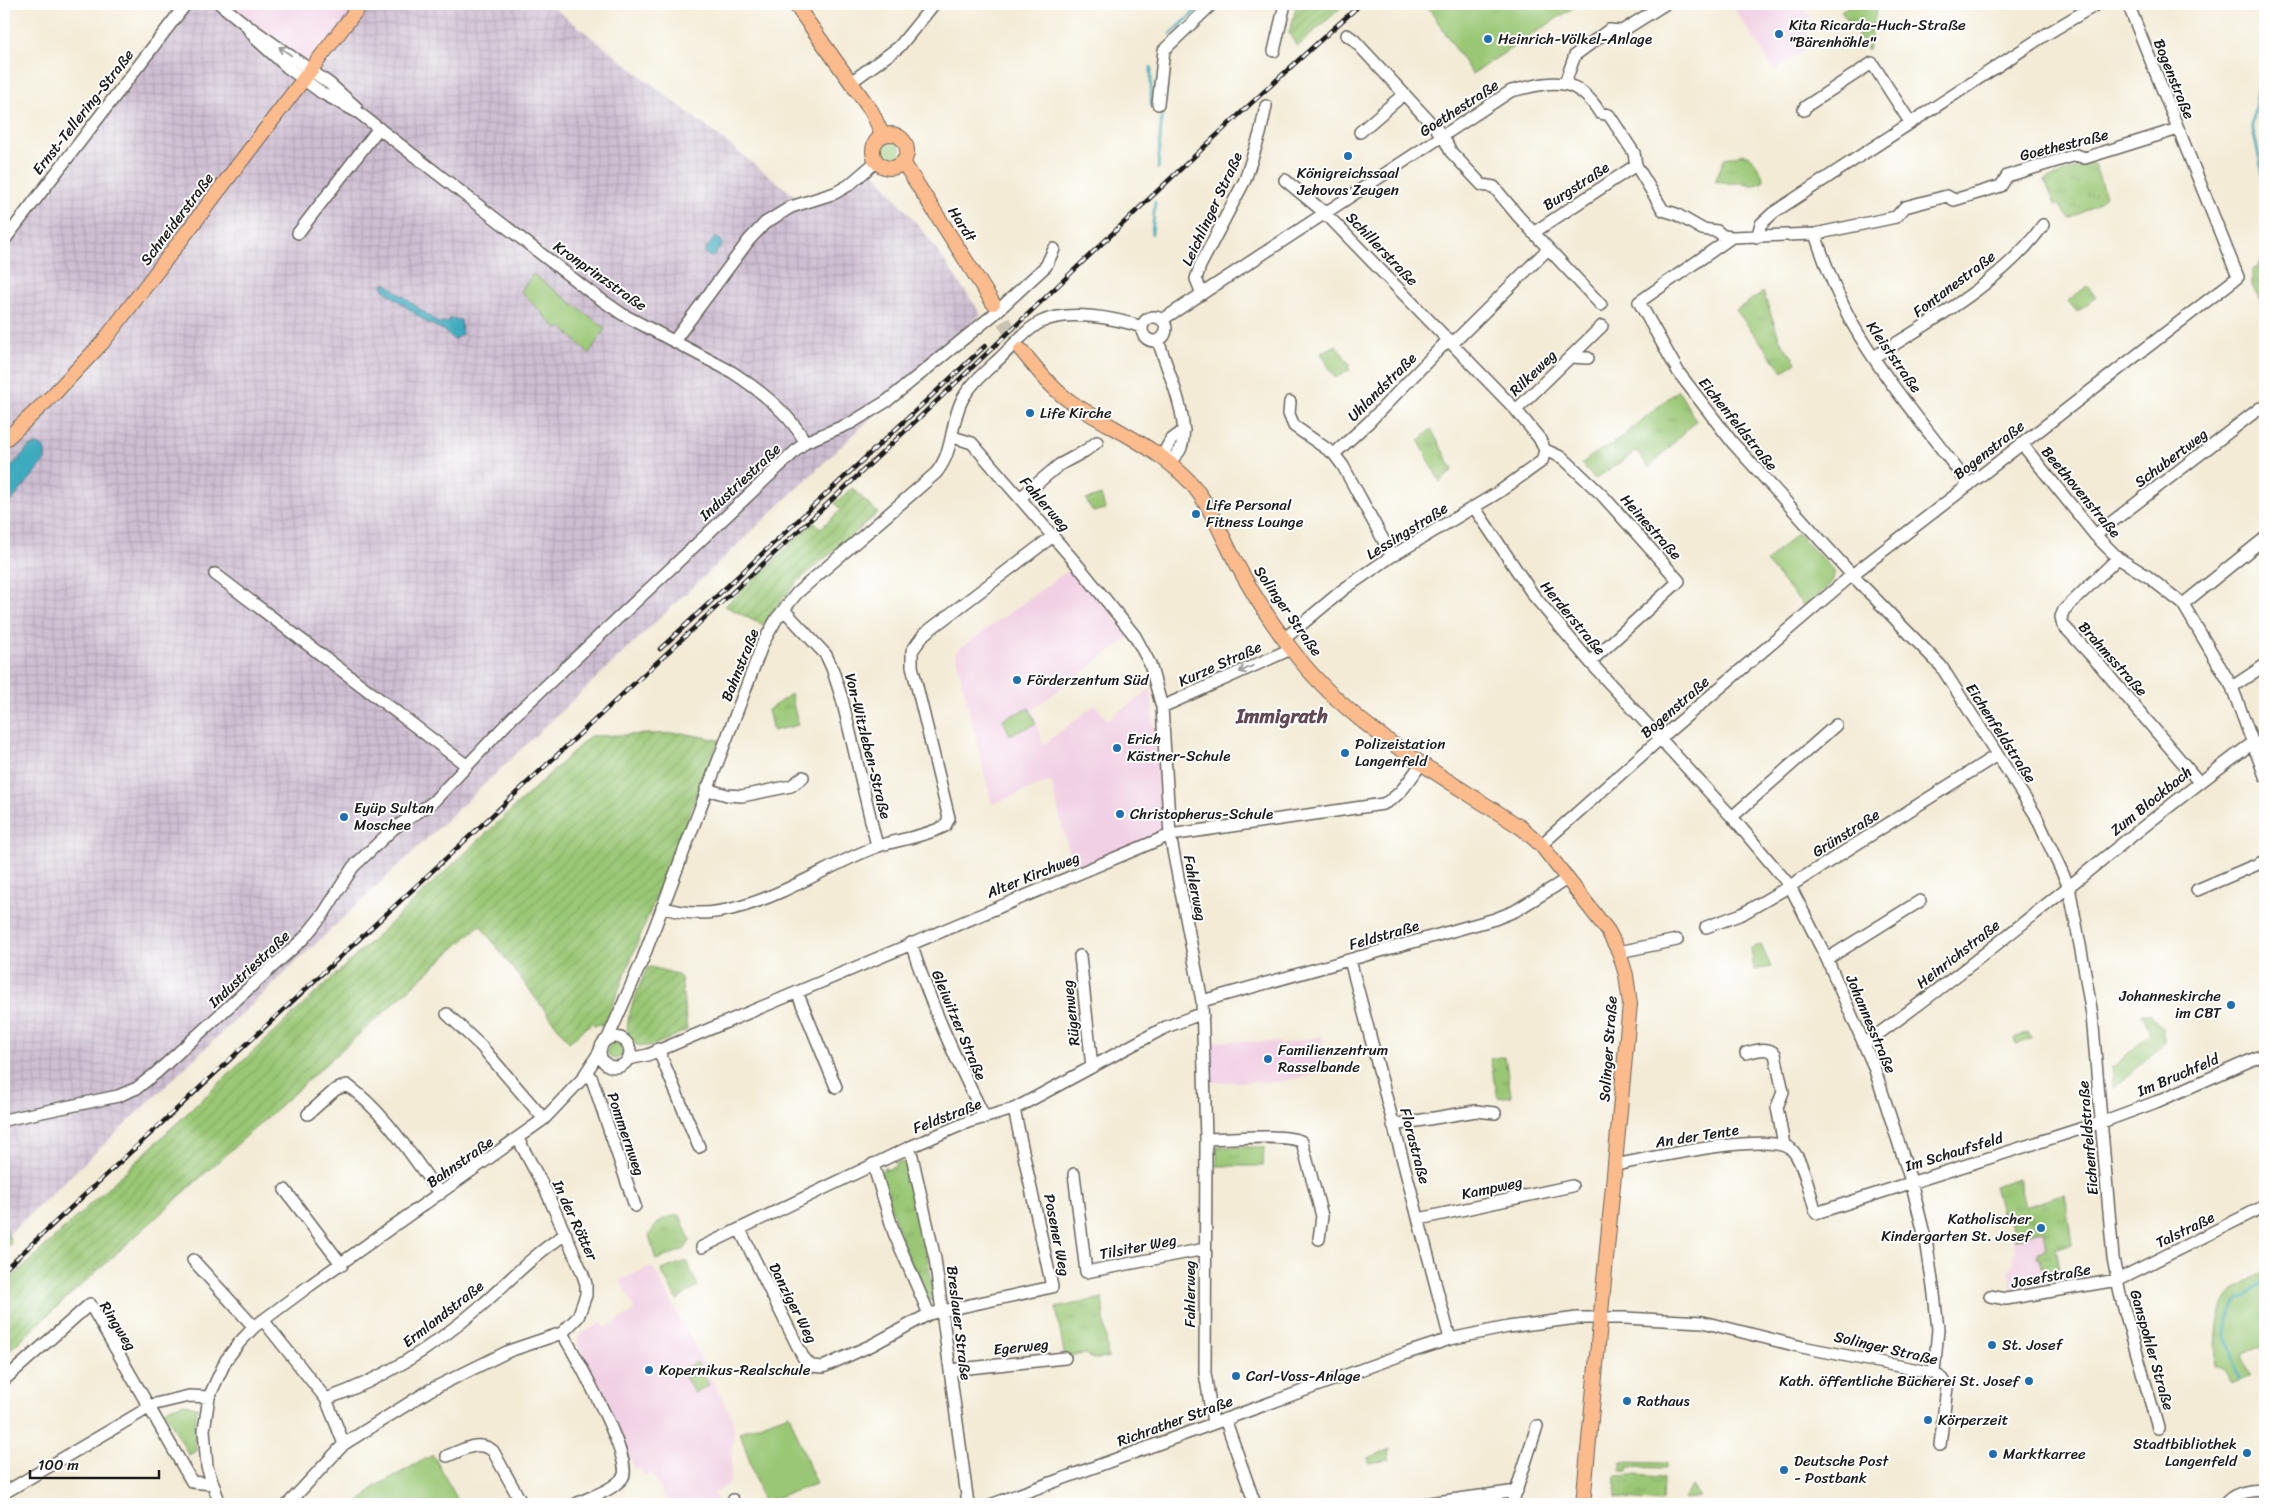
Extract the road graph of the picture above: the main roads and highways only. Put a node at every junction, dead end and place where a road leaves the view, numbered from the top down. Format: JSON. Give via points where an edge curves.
{"nodes":[{"id":1,"x":361,"y":4,"type":"edge"},
{"id":2,"x":795,"y":4,"type":"edge"},
{"id":3,"x":883,"y":136,"type":"junction"},
{"id":4,"x":902,"y":162,"type":"junction"},
{"id":5,"x":993,"y":303,"type":"tunnel mouth"},
{"id":6,"x":1021,"y":350,"type":"tunnel mouth"},
{"id":7,"x":4,"y":440,"type":"edge"},
{"id":8,"x":1583,"y":1504,"type":"edge"}],
"edges":[{"from":1,"to":7,"type":"main road","name":"Schneiderstraße","via":[[103,342]]},
{"from":2,"to":3,"type":"main road","via":[[872,112]]},
{"from":3,"to":4,"type":"main road","via":[[897,136],[904,142],[907,152]]},
{"from":3,"to":4,"type":"main road","via":[[874,147],[877,162],[890,168]]},
{"from":4,"to":5,"type":"main road","name":"Hardt"},
{"from":6,"to":8,"type":"main road","name":"Solinger Straße","via":[[1072,403],[1166,459],[1203,498],[1253,592],[1288,644],[1336,700],[1421,764],[1524,829],[1541,845],[1608,931],[1619,952],[1630,1004]]}]}
